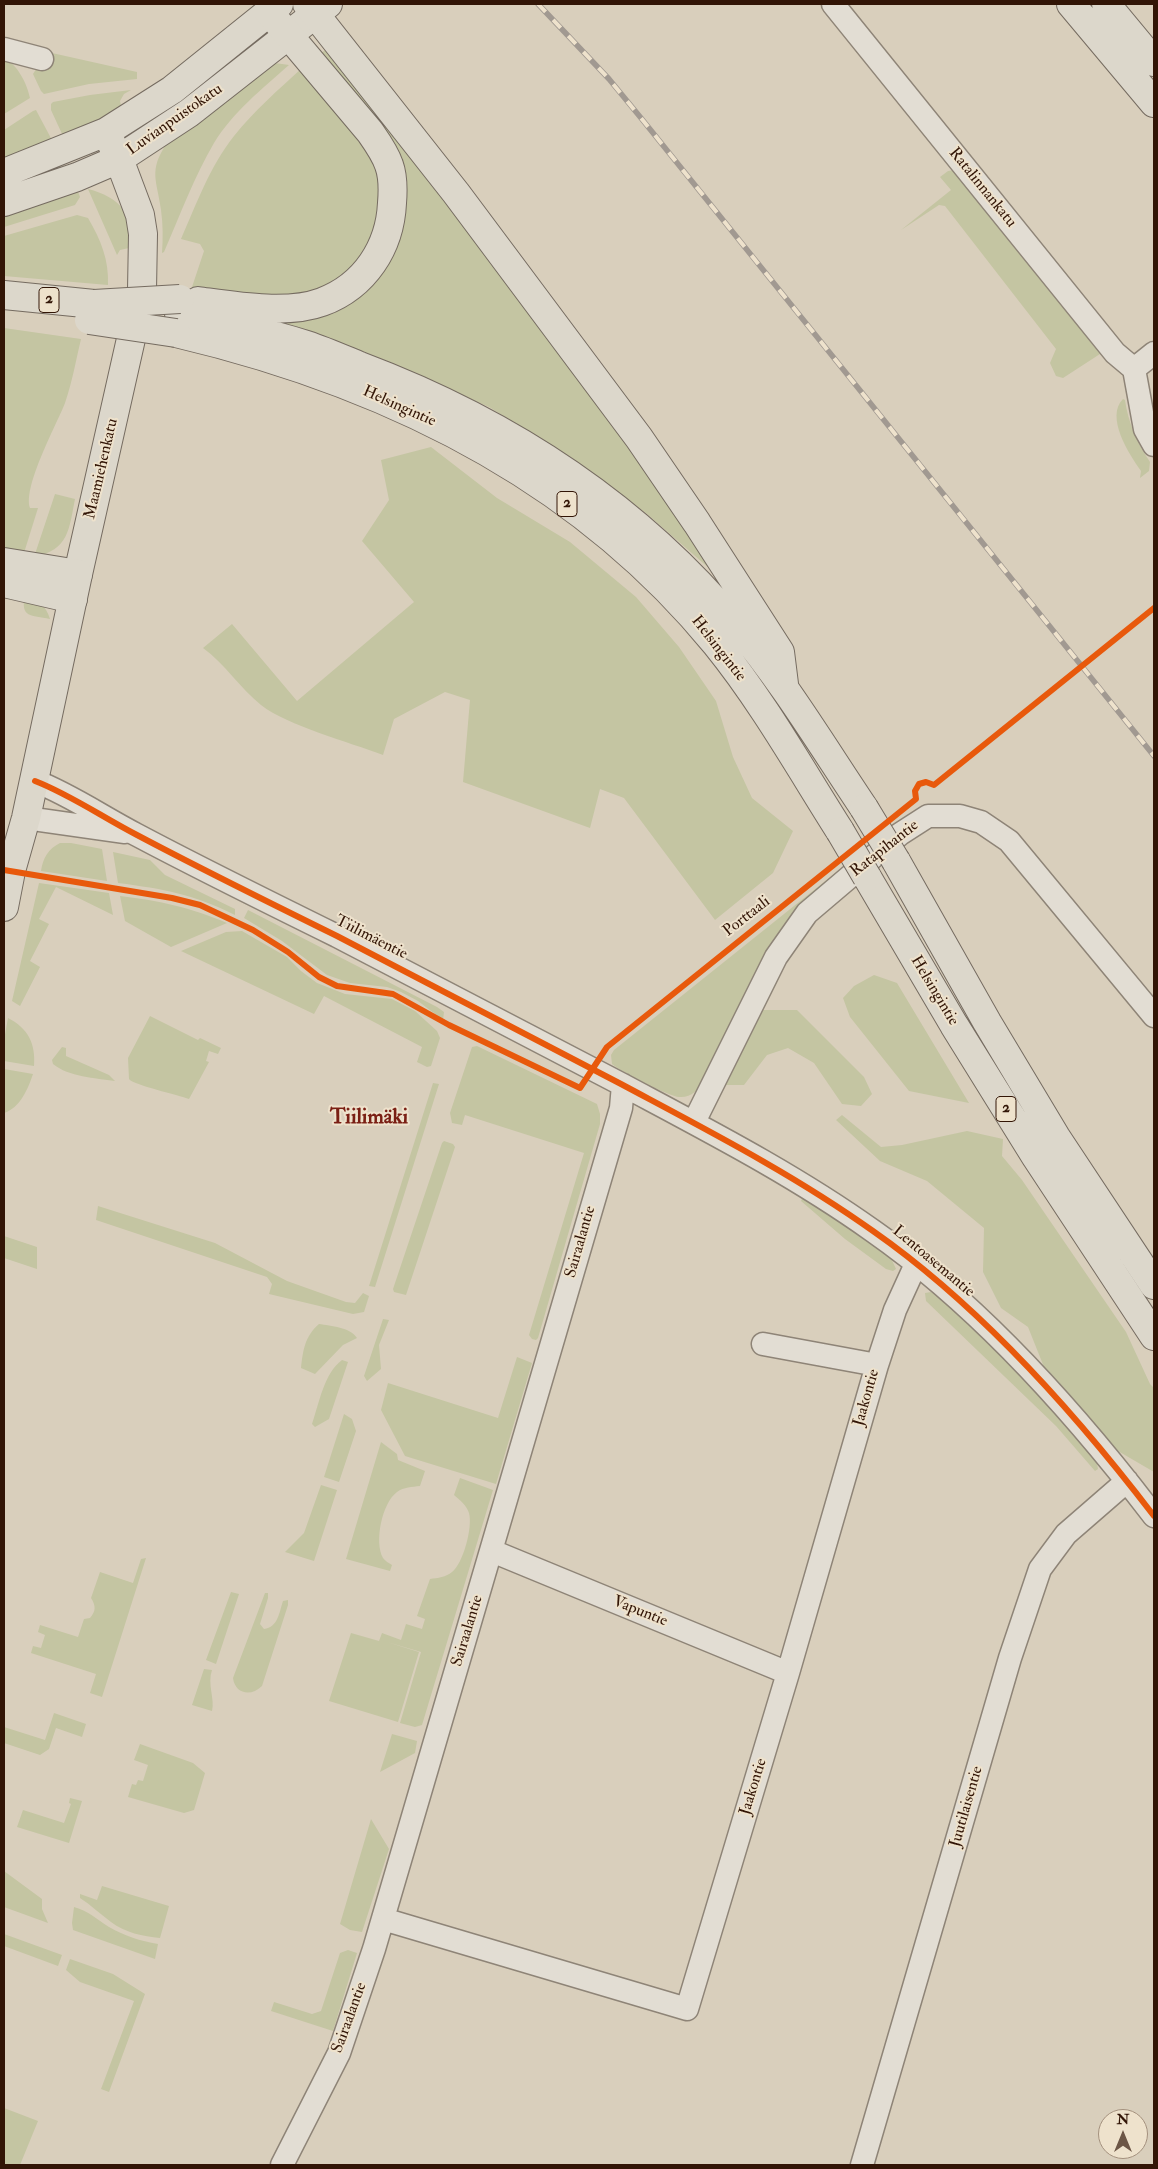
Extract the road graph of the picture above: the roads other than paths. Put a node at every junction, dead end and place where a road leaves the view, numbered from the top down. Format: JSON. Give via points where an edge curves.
{"nodes":[{"id":1,"x":834,"y":4,"type":"edge"},
{"id":2,"x":1071,"y":4,"type":"edge"},
{"id":3,"x":1106,"y":4,"type":"edge"},
{"id":4,"x":317,"y":7,"type":"edge"},
{"id":5,"x":274,"y":8,"type":"edge"},
{"id":6,"x":288,"y":35,"type":"junction"},
{"id":7,"x":4,"y":49,"type":"edge"},
{"id":8,"x":42,"y":58,"type":"dead end"},
{"id":9,"x":1154,"y":62,"type":"edge"},
{"id":10,"x":1154,"y":103,"type":"edge"},
{"id":11,"x":106,"y":132,"type":"junction"},
{"id":12,"x":119,"y":159,"type":"junction"},
{"id":13,"x":4,"y":173,"type":"edge"},
{"id":14,"x":4,"y":202,"type":"edge"},
{"id":15,"x":4,"y":295,"type":"edge"},
{"id":16,"x":4,"y":310,"type":"edge"},
{"id":17,"x":91,"y":312,"type":"junction"},
{"id":18,"x":178,"y":316,"type":"junction"},
{"id":19,"x":1154,"y":353,"type":"edge"},
{"id":20,"x":1134,"y":369,"type":"junction"},
{"id":21,"x":1154,"y":445,"type":"edge"},
{"id":22,"x":4,"y":562,"type":"edge"},
{"id":23,"x":4,"y":583,"type":"edge"},
{"id":24,"x":75,"y":587,"type":"junction"},
{"id":25,"x":785,"y":690,"type":"junction"},
{"id":26,"x":34,"y":781,"type":"junction"},
{"id":27,"x":26,"y":818,"type":"junction"},
{"id":28,"x":133,"y":833,"type":"junction"},
{"id":29,"x":4,"y":907,"type":"edge"},
{"id":30,"x":1154,"y":1016,"type":"edge"},
{"id":31,"x":623,"y":1086,"type":"junction"},
{"id":32,"x":694,"y":1122,"type":"junction"},
{"id":33,"x":916,"y":1264,"type":"junction"},
{"id":34,"x":1154,"y":1285,"type":"edge"},
{"id":35,"x":1154,"y":1336,"type":"edge"},
{"id":36,"x":763,"y":1344,"type":"dead end"},
{"id":37,"x":877,"y":1365,"type":"junction"},
{"id":38,"x":1128,"y":1481,"type":"junction"},
{"id":39,"x":1154,"y":1516,"type":"edge"},
{"id":40,"x":492,"y":1551,"type":"junction"},
{"id":41,"x":788,"y":1673,"type":"junction"},
{"id":42,"x":383,"y":1919,"type":"junction"},
{"id":43,"x":282,"y":2165,"type":"edge"},
{"id":44,"x":862,"y":2165,"type":"edge"}],
"edges":[{"from":1,"to":20,"type":"street","name":"Ratalinnankatu","via":[[1115,353]]},
{"from":2,"to":10,"type":"main road"},
{"from":3,"to":9,"type":"main road"},
{"from":4,"to":6,"type":"main road","name":"Luvianpuistokatu"},
{"from":4,"to":25,"type":"main road","via":[[638,438],[697,523],[780,652]]},
{"from":5,"to":6,"type":"main road"},
{"from":5,"to":11,"type":"main road","name":"Luvianpuistokatu","via":[[172,90]]},
{"from":6,"to":12,"type":"main road","name":"Luvianpuistokatu","via":[[189,113]]},
{"from":6,"to":18,"type":"main road","via":[[370,132],[390,165],[392,216],[386,239],[359,281],[322,302],[300,307],[236,306]]},
{"from":7,"to":8,"type":"street"},
{"from":11,"to":12,"type":"main road","name":"Maamiehenkatu"},
{"from":11,"to":13,"type":"main road","name":"Luvianpuistokatu"},
{"from":12,"to":14,"type":"main road","name":"Luvianpuistokatu"},
{"from":12,"to":24,"type":"main road","name":"Maamiehenkatu","via":[[140,216],[143,234],[142,290]]},
{"from":15,"to":17,"type":"main road","name":"Helsingintie","number":"2"},
{"from":16,"to":17,"type":"main road","name":"Helsingintie","number":"2"},
{"from":17,"to":18,"type":"main road","name":"Helsingintie","number":"2","bridge":true},
{"from":18,"to":25,"type":"main road","name":"Helsingintie","number":"2","via":[[244,328],[308,346],[456,406],[526,444],[587,484],[684,568],[736,625]]},
{"from":18,"to":35,"type":"main road","name":"Helsingintie","number":"2","bridge":true,"via":[[240,348],[378,396],[511,464],[622,548],[669,590],[716,645],[761,706],[1036,1157]]},
{"from":19,"to":20,"type":"street"},
{"from":20,"to":21,"type":"street","via":[[1144,429]]},
{"from":22,"to":24,"type":"main road"},
{"from":23,"to":24,"type":"main road"},
{"from":24,"to":26,"type":"main road","name":"Maamiehenkatu"},
{"from":25,"to":34,"type":"main road","name":"Helsingintie","number":"2","bridge":true,"via":[[864,808],[1056,1137]]},
{"from":26,"to":27,"type":"main road","name":"Maamiehenkatu"},
{"from":26,"to":28,"type":"street","name":"Tiilimäentie","via":[[62,792]]},
{"from":27,"to":28,"type":"street","name":"Tiilimäentie"},
{"from":27,"to":29,"type":"main road"},
{"from":28,"to":31,"type":"street","name":"Tiilimäentie","via":[[475,1006]]},
{"from":30,"to":32,"type":"street","name":"Ratapihantie","via":[[1009,841],[981,822],[960,816],[928,816],[900,834],[807,913],[776,957]]},
{"from":31,"to":32,"type":"street","name":"Tiilimäentie"},
{"from":31,"to":40,"type":"street","name":"Sairaalantie","via":[[621,1108]]},
{"from":32,"to":33,"type":"street","name":"Lentoasemantie","via":[[802,1183],[876,1232]]},
{"from":33,"to":37,"type":"street","name":"Jaakontie","via":[[895,1310]]},
{"from":33,"to":38,"type":"street","name":"Lentoasemantie","via":[[960,1301],[1013,1354]]},
{"from":36,"to":37,"type":"street"},
{"from":37,"to":41,"type":"street","name":"Jaakontie"},
{"from":38,"to":39,"type":"street","name":"Lentoasemantie"},
{"from":38,"to":44,"type":"street","name":"Juutilaisentie","via":[[1066,1534],[1040,1569],[1010,1658]]},
{"from":40,"to":41,"type":"street","name":"Vapuntie"},
{"from":40,"to":42,"type":"street","name":"Sairaalantie"},
{"from":41,"to":42,"type":"street","name":"Jaakontie","via":[[687,2009]]},
{"from":42,"to":43,"type":"street","name":"Sairaalantie","via":[[339,2052]]}]}
